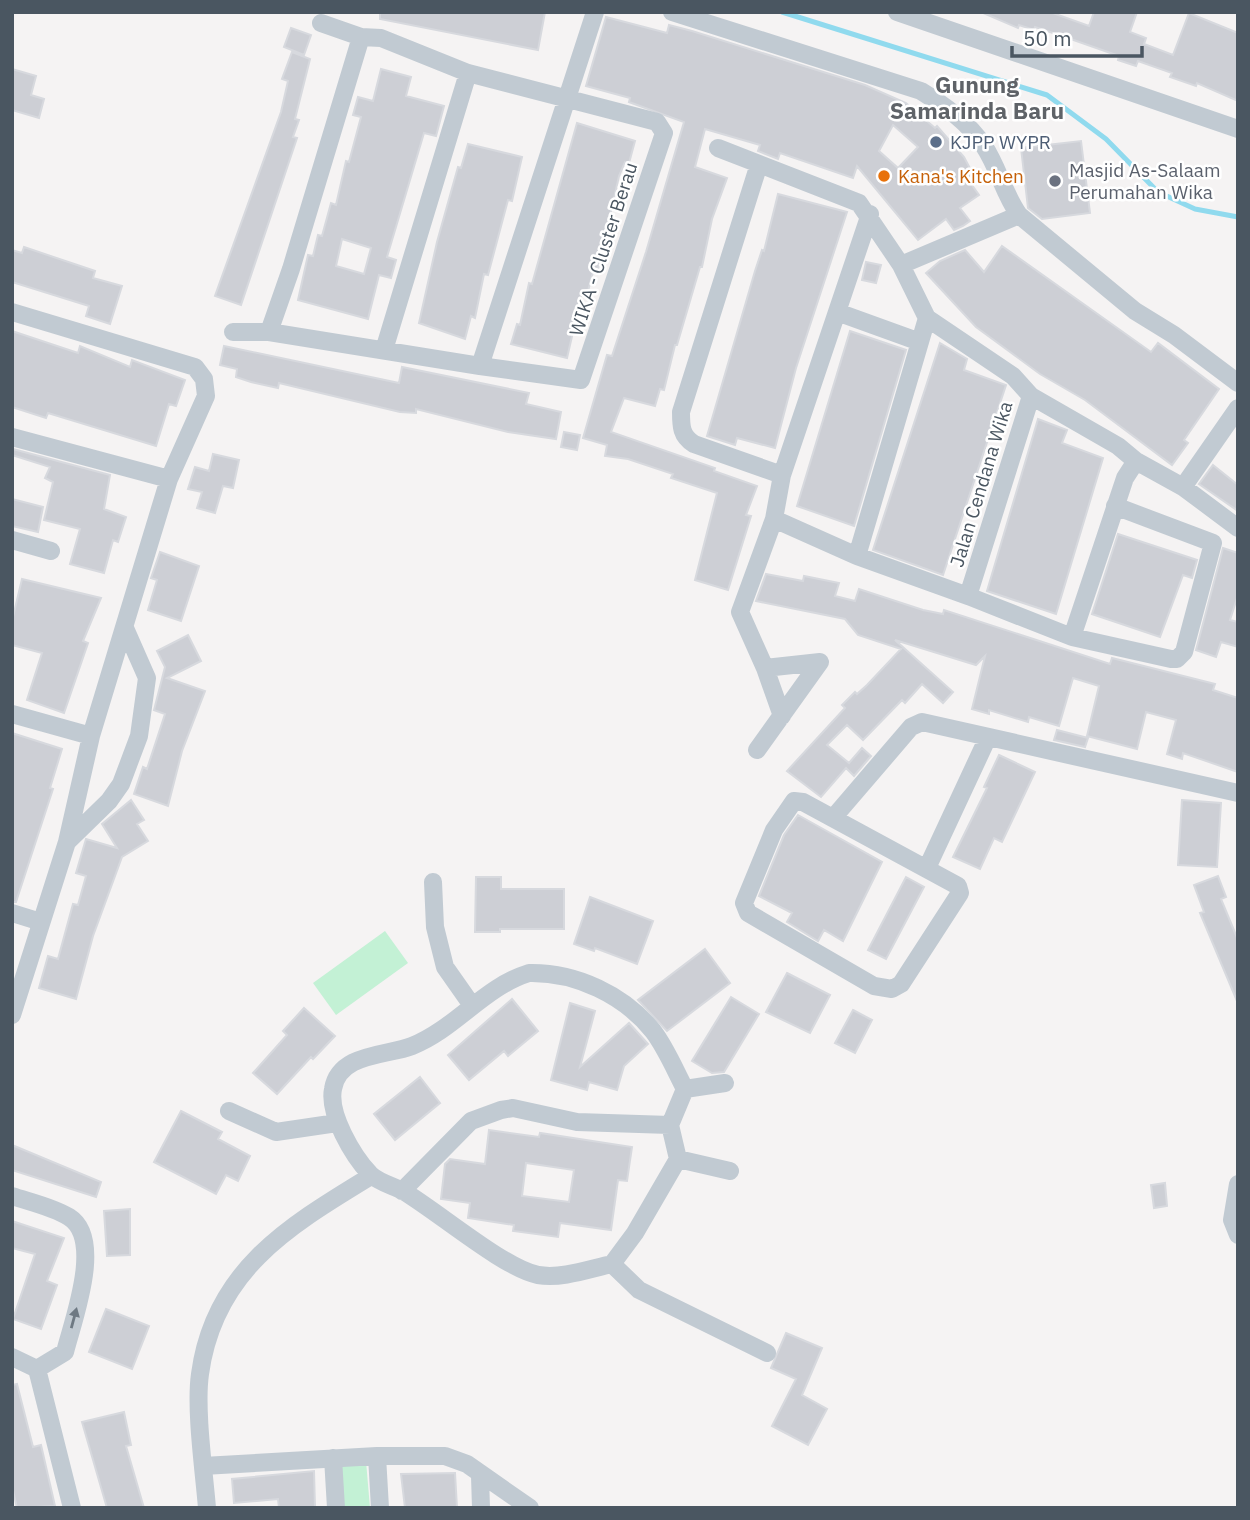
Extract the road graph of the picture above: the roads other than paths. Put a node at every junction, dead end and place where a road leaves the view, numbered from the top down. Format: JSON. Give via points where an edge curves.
{"nodes":[{"id":1,"x":595,"y":12,"type":"edge"},
{"id":2,"x":672,"y":12,"type":"edge"},
{"id":3,"x":897,"y":12,"type":"edge"},
{"id":4,"x":321,"y":23,"type":"dead end"},
{"id":5,"x":361,"y":37,"type":"junction"},
{"id":6,"x":468,"y":73,"type":"junction"},
{"id":7,"x":568,"y":98,"type":"junction"},
{"id":8,"x":1238,"y":129,"type":"edge"},
{"id":9,"x":719,"y":148,"type":"dead end"},
{"id":10,"x":759,"y":164,"type":"junction"},
{"id":11,"x":870,"y":214,"type":"junction"},
{"id":12,"x":1020,"y":215,"type":"junction"},
{"id":13,"x":901,"y":265,"type":"junction"},
{"id":14,"x":12,"y":312,"type":"edge"},
{"id":15,"x":836,"y":312,"type":"junction"},
{"id":16,"x":927,"y":318,"type":"junction"},
{"id":17,"x":233,"y":332,"type":"dead end"},
{"id":18,"x":269,"y":332,"type":"junction"},
{"id":19,"x":920,"y":342,"type":"junction"},
{"id":20,"x":384,"y":351,"type":"junction"},
{"id":21,"x":480,"y":366,"type":"junction"},
{"id":22,"x":1238,"y":383,"type":"edge"},
{"id":23,"x":1031,"y":396,"type":"junction"},
{"id":24,"x":1238,"y":408,"type":"edge"},
{"id":25,"x":12,"y":438,"type":"edge"},
{"id":26,"x":1136,"y":461,"type":"junction"},
{"id":27,"x":782,"y":475,"type":"junction"},
{"id":28,"x":169,"y":479,"type":"junction"},
{"id":29,"x":1183,"y":487,"type":"junction"},
{"id":30,"x":1115,"y":506,"type":"junction"},
{"id":31,"x":1219,"y":517,"type":"junction"},
{"id":32,"x":774,"y":519,"type":"junction"},
{"id":33,"x":1238,"y":528,"type":"edge"},
{"id":34,"x":13,"y":542,"type":"edge"},
{"id":35,"x":1213,"y":542,"type":"junction"},
{"id":36,"x":51,"y":551,"type":"dead end"},
{"id":37,"x":857,"y":556,"type":"junction"},
{"id":38,"x":968,"y":596,"type":"junction"},
{"id":39,"x":125,"y":628,"type":"junction"},
{"id":40,"x":1072,"y":637,"type":"junction"},
{"id":41,"x":765,"y":668,"type":"junction"},
{"id":42,"x":12,"y":714,"type":"edge"},
{"id":43,"x":782,"y":716,"type":"junction"},
{"id":44,"x":91,"y":736,"type":"junction"},
{"id":45,"x":988,"y":737,"type":"junction"},
{"id":46,"x":757,"y":750,"type":"dead end"},
{"id":47,"x":1238,"y":793,"type":"edge"},
{"id":48,"x":832,"y":818,"type":"junction"},
{"id":49,"x":67,"y":842,"type":"junction"},
{"id":50,"x":927,"y":868,"type":"junction"},
{"id":51,"x":433,"y":882,"type":"dead end"},
{"id":52,"x":12,"y":913,"type":"edge"},
{"id":53,"x":41,"y":922,"type":"junction"},
{"id":54,"x":471,"y":1004,"type":"junction"},
{"id":55,"x":12,"y":1015,"type":"edge"},
{"id":56,"x":725,"y":1083,"type":"dead end"},
{"id":57,"x":685,"y":1089,"type":"junction"},
{"id":58,"x":229,"y":1111,"type":"dead end"},
{"id":59,"x":337,"y":1123,"type":"junction"},
{"id":60,"x":670,"y":1125,"type":"junction"},
{"id":61,"x":678,"y":1159,"type":"junction"},
{"id":62,"x":730,"y":1171,"type":"dead end"},
{"id":63,"x":371,"y":1176,"type":"junction"},
{"id":64,"x":1238,"y":1184,"type":"edge"},
{"id":65,"x":402,"y":1191,"type":"junction"},
{"id":66,"x":12,"y":1196,"type":"edge"},
{"id":67,"x":1238,"y":1235,"type":"edge"},
{"id":68,"x":612,"y":1264,"type":"junction"},
{"id":69,"x":767,"y":1353,"type":"dead end"},
{"id":70,"x":12,"y":1357,"type":"edge"},
{"id":71,"x":37,"y":1369,"type":"junction"},
{"id":72,"x":377,"y":1456,"type":"junction"},
{"id":73,"x":333,"y":1458,"type":"junction"},
{"id":74,"x":203,"y":1466,"type":"junction"},
{"id":75,"x":480,"y":1476,"type":"junction"},
{"id":76,"x":72,"y":1508,"type":"edge"},
{"id":77,"x":207,"y":1508,"type":"edge"},
{"id":78,"x":336,"y":1508,"type":"edge"},
{"id":79,"x":380,"y":1508,"type":"edge"},
{"id":80,"x":481,"y":1508,"type":"edge"},
{"id":81,"x":530,"y":1508,"type":"edge"}],
"edges":[{"from":1,"to":7,"type":"street"},
{"from":2,"to":12,"type":"street","via":[[921,91],[956,114],[984,146]]},
{"from":3,"to":8,"type":"street"},
{"from":4,"to":5,"type":"street","name":"WIKA - Cluster Berau"},
{"from":5,"to":6,"type":"street","name":"WIKA - Cluster Berau","via":[[381,38]]},
{"from":5,"to":18,"type":"street"},
{"from":6,"to":7,"type":"street","name":"WIKA - Cluster Berau"},
{"from":6,"to":20,"type":"street"},
{"from":7,"to":21,"type":"street"},
{"from":7,"to":21,"type":"street","name":"WIKA - Cluster Berau","via":[[657,122],[664,132],[581,380]]},
{"from":9,"to":10,"type":"street","name":"Jalan Cendana Wika"},
{"from":10,"to":11,"type":"street","name":"Jalan Cendana Wika","via":[[859,203]]},
{"from":10,"to":27,"type":"street","via":[[681,412],[681,427],[694,444]]},
{"from":11,"to":13,"type":"street","name":"Jalan Cendana Wika"},
{"from":11,"to":15,"type":"street"},
{"from":12,"to":13,"type":"street"},
{"from":12,"to":22,"type":"street","via":[[1135,311]]},
{"from":13,"to":16,"type":"street","name":"Jalan Cendana Wika"},
{"from":14,"to":28,"type":"street","via":[[195,368],[204,379],[206,396]]},
{"from":15,"to":19,"type":"street"},
{"from":15,"to":27,"type":"street"},
{"from":16,"to":19,"type":"street"},
{"from":16,"to":23,"type":"street","name":"Jalan Cendana Wika","via":[[1013,376]]},
{"from":17,"to":18,"type":"street","name":"WIKA - Cluster Berau"},
{"from":18,"to":20,"type":"street","name":"WIKA - Cluster Berau"},
{"from":19,"to":37,"type":"street"},
{"from":20,"to":21,"type":"street","name":"WIKA - Cluster Berau"},
{"from":23,"to":26,"type":"street"},
{"from":23,"to":38,"type":"street","name":"Jalan Cendana Wika"},
{"from":24,"to":29,"type":"street"},
{"from":25,"to":28,"type":"street"},
{"from":26,"to":29,"type":"street"},
{"from":26,"to":30,"type":"street"},
{"from":27,"to":32,"type":"street"},
{"from":28,"to":39,"type":"street"},
{"from":29,"to":31,"type":"street"},
{"from":30,"to":35,"type":"street"},
{"from":30,"to":40,"type":"street"},
{"from":31,"to":33,"type":"street"},
{"from":31,"to":35,"type":"street"},
{"from":32,"to":37,"type":"street","name":"Jalan Cendana Wika"},
{"from":32,"to":41,"type":"street","via":[[740,611]]},
{"from":34,"to":36,"type":"street"},
{"from":35,"to":40,"type":"street","via":[[1184,652],[1177,659]]},
{"from":37,"to":38,"type":"street","name":"Jalan Cendana Wika"},
{"from":38,"to":40,"type":"street"},
{"from":39,"to":44,"type":"street"},
{"from":39,"to":49,"type":"street","via":[[147,678],[139,736],[115,792]]},
{"from":41,"to":43,"type":"street"},
{"from":41,"to":43,"type":"street","via":[[820,662]]},
{"from":42,"to":44,"type":"street"},
{"from":43,"to":46,"type":"street"},
{"from":44,"to":49,"type":"street"},
{"from":45,"to":47,"type":"street"},
{"from":45,"to":48,"type":"street","via":[[914,724]]},
{"from":45,"to":50,"type":"street"},
{"from":48,"to":50,"type":"street"},
{"from":48,"to":50,"type":"street","via":[[793,801],[774,830],[744,903],[751,916],[874,986],[892,989],[901,984],[960,893],[958,886]]},
{"from":49,"to":53,"type":"street"},
{"from":51,"to":54,"type":"street","via":[[435,928],[445,967]]},
{"from":52,"to":53,"type":"street"},
{"from":53,"to":55,"type":"street"},
{"from":54,"to":57,"type":"street","via":[[529,973],[593,986],[619,999],[647,1024]]},
{"from":54,"to":59,"type":"street","via":[[418,1043],[352,1061],[338,1074],[332,1089]]},
{"from":56,"to":57,"type":"street"},
{"from":57,"to":60,"type":"street"},
{"from":58,"to":59,"type":"street","via":[[276,1132]]},
{"from":59,"to":63,"type":"street"},
{"from":60,"to":61,"type":"street"},
{"from":60,"to":65,"type":"street","via":[[577,1122],[513,1108],[501,1110],[471,1121]]},
{"from":61,"to":62,"type":"street"},
{"from":61,"to":68,"type":"street"},
{"from":63,"to":65,"type":"street"},
{"from":63,"to":74,"type":"street","via":[[311,1213],[251,1261],[226,1293],[210,1330],[199,1376]]},
{"from":64,"to":67,"type":"street","via":[[1232,1220]]},
{"from":65,"to":68,"type":"street","via":[[523,1271],[555,1276]]},
{"from":71,"to":66,"type":"street","one_way":true,"via":[[65,1352],[86,1273],[84,1250],[79,1227],[69,1217]]},
{"from":68,"to":69,"type":"street","via":[[639,1290]]},
{"from":70,"to":71,"type":"street"},
{"from":71,"to":76,"type":"street"},
{"from":72,"to":73,"type":"street"},
{"from":72,"to":75,"type":"street","via":[[445,1456],[467,1464]]},
{"from":72,"to":79,"type":"street"},
{"from":73,"to":74,"type":"street"},
{"from":73,"to":78,"type":"street"},
{"from":74,"to":77,"type":"street"},
{"from":75,"to":80,"type":"street"},
{"from":75,"to":81,"type":"street"}]}
